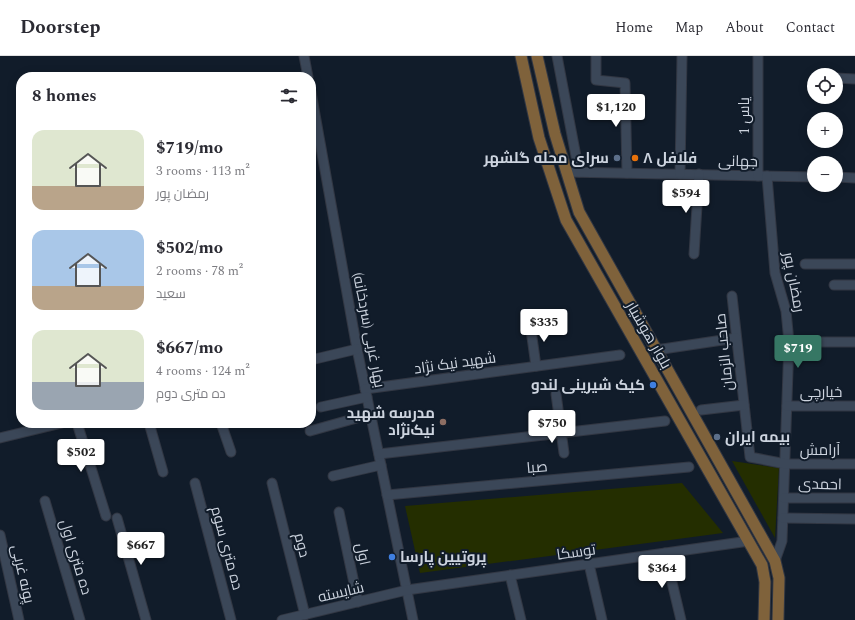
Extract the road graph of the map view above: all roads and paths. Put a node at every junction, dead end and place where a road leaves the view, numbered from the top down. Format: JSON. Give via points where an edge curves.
{"nodes":[{"id":1,"x":304,"y":56,"type":"edge"},
{"id":2,"x":521,"y":56,"type":"edge"},
{"id":3,"x":537,"y":56,"type":"edge"},
{"id":4,"x":557,"y":56,"type":"edge"},
{"id":5,"x":596,"y":56,"type":"edge"},
{"id":6,"x":682,"y":56,"type":"edge"},
{"id":7,"x":758,"y":56,"type":"edge"},
{"id":8,"x":307,"y":72,"type":"edge"},
{"id":9,"x":843,"y":78,"type":"edge"},
{"id":10,"x":855,"y":79,"type":"edge"},
{"id":11,"x":316,"y":120,"type":"edge"},
{"id":12,"x":566,"y":172,"type":"junction"},
{"id":13,"x":578,"y":172,"type":"junction"},
{"id":14,"x":627,"y":173,"type":"junction"},
{"id":15,"x":680,"y":174,"type":"junction"},
{"id":16,"x":699,"y":174,"type":"junction"},
{"id":17,"x":758,"y":176,"type":"junction"},
{"id":18,"x":767,"y":176,"type":"junction"},
{"id":19,"x":807,"y":177,"type":"edge"},
{"id":20,"x":843,"y":177,"type":"edge"},
{"id":21,"x":855,"y":178,"type":"edge"},
{"id":22,"x":694,"y":254,"type":"dead end"},
{"id":23,"x":805,"y":264,"type":"dead end"},
{"id":24,"x":855,"y":264,"type":"edge"},
{"id":25,"x":834,"y":285,"type":"dead end"},
{"id":26,"x":855,"y":286,"type":"edge"},
{"id":27,"x":732,"y":296,"type":"dead end"},
{"id":28,"x":637,"y":316,"type":"junction"},
{"id":29,"x":624,"y":321,"type":"junction"},
{"id":30,"x":530,"y":323,"type":"dead end"},
{"id":31,"x":736,"y":338,"type":"junction"},
{"id":32,"x":789,"y":342,"type":"junction"},
{"id":33,"x":855,"y":342,"type":"edge"},
{"id":34,"x":654,"y":346,"type":"junction"},
{"id":35,"x":357,"y":349,"type":"junction"},
{"id":36,"x":639,"y":349,"type":"junction"},
{"id":37,"x":620,"y":355,"type":"dead end"},
{"id":38,"x":316,"y":359,"type":"edge"},
{"id":39,"x":536,"y":366,"type":"junction"},
{"id":40,"x":366,"y":393,"type":"junction"},
{"id":41,"x":556,"y":394,"type":"dead end"},
{"id":42,"x":744,"y":405,"type":"junction"},
{"id":43,"x":787,"y":406,"type":"junction"},
{"id":44,"x":855,"y":406,"type":"edge"},
{"id":45,"x":321,"y":407,"type":"dead end"},
{"id":46,"x":701,"y":410,"type":"dead end"},
{"id":47,"x":371,"y":414,"type":"junction"},
{"id":48,"x":665,"y":422,"type":"dead end"},
{"id":49,"x":41,"y":428,"type":"edge"},
{"id":50,"x":79,"y":428,"type":"edge"},
{"id":51,"x":150,"y":428,"type":"edge"},
{"id":52,"x":223,"y":428,"type":"edge"},
{"id":53,"x":310,"y":431,"type":"dead end"},
{"id":54,"x":561,"y":432,"type":"junction"},
{"id":55,"x":0,"y":438,"type":"edge"},
{"id":56,"x":230,"y":452,"type":"dead end"},
{"id":57,"x":564,"y":453,"type":"dead end"},
{"id":58,"x":379,"y":454,"type":"junction"},
{"id":59,"x":786,"y":464,"type":"junction"},
{"id":60,"x":855,"y":464,"type":"edge"},
{"id":61,"x":381,"y":465,"type":"junction"},
{"id":62,"x":689,"y":467,"type":"dead end"},
{"id":63,"x":163,"y":472,"type":"dead end"},
{"id":64,"x":333,"y":476,"type":"dead end"},
{"id":65,"x":272,"y":482,"type":"dead end"},
{"id":66,"x":195,"y":483,"type":"dead end"},
{"id":67,"x":387,"y":495,"type":"junction"},
{"id":68,"x":784,"y":498,"type":"junction"},
{"id":69,"x":855,"y":498,"type":"edge"},
{"id":70,"x":45,"y":501,"type":"dead end"},
{"id":71,"x":340,"y":512,"type":"dead end"},
{"id":72,"x":106,"y":516,"type":"dead end"},
{"id":73,"x":117,"y":518,"type":"dead end"},
{"id":74,"x":783,"y":518,"type":"junction"},
{"id":75,"x":855,"y":519,"type":"edge"},
{"id":76,"x":0,"y":535,"type":"edge"},
{"id":77,"x":749,"y":541,"type":"junction"},
{"id":78,"x":665,"y":553,"type":"junction"},
{"id":79,"x":775,"y":560,"type":"junction"},
{"id":80,"x":589,"y":564,"type":"junction"},
{"id":81,"x":510,"y":575,"type":"junction"},
{"id":82,"x":407,"y":590,"type":"junction"},
{"id":83,"x":358,"y":602,"type":"junction"},
{"id":84,"x":305,"y":615,"type":"junction"},
{"id":85,"x":19,"y":620,"type":"edge"},
{"id":86,"x":80,"y":620,"type":"edge"},
{"id":87,"x":146,"y":620,"type":"edge"},
{"id":88,"x":231,"y":620,"type":"edge"},
{"id":89,"x":282,"y":620,"type":"edge"},
{"id":90,"x":413,"y":620,"type":"edge"},
{"id":91,"x":521,"y":620,"type":"edge"},
{"id":92,"x":602,"y":620,"type":"edge"},
{"id":93,"x":681,"y":620,"type":"edge"},
{"id":94,"x":764,"y":620,"type":"edge"},
{"id":95,"x":778,"y":620,"type":"edge"}],
"edges":[{"from":1,"to":8,"type":"street"},
{"from":2,"to":29,"type":"main road","name":"بلوار هوشیار","via":[[539,138],[566,220]]},
{"from":3,"to":12,"type":"main road","name":"بلوار هوشیار","via":[[543,89]]},
{"from":4,"to":13,"type":"street"},
{"from":5,"to":14,"type":"street","via":[[596,80],[625,83]]},
{"from":6,"to":15,"type":"street"},
{"from":7,"to":17,"type":"street","name":"یاس 1"},
{"from":9,"to":10,"type":"street"},
{"from":11,"to":35,"type":"street","name":"بهار غربی (سردخانه)"},
{"from":12,"to":13,"type":"street","name":"جهانی"},
{"from":12,"to":28,"type":"main road","name":"بلوار هوشیار","via":[[579,212]]},
{"from":13,"to":14,"type":"street","name":"جهانی"},
{"from":14,"to":15,"type":"street","name":"جهانی"},
{"from":15,"to":16,"type":"street","name":"جهانی"},
{"from":16,"to":17,"type":"street","name":"جهانی"},
{"from":16,"to":22,"type":"street"},
{"from":17,"to":18,"type":"street","name":"جهانی"},
{"from":18,"to":19,"type":"street","name":"جهانی"},
{"from":18,"to":32,"type":"street","name":"رمضان پور","via":[[775,273],[786,311]]},
{"from":20,"to":21,"type":"street"},
{"from":23,"to":24,"type":"street"},
{"from":25,"to":26,"type":"street"},
{"from":27,"to":31,"type":"street","name":"صاحب الزمان"},
{"from":28,"to":29,"type":"main road","via":[[632,322]]},
{"from":28,"to":34,"type":"main road","name":"بلوار هوشیار"},
{"from":29,"to":36,"type":"main road","name":"بلوار هوشیار"},
{"from":30,"to":39,"type":"street"},
{"from":31,"to":34,"type":"street"},
{"from":31,"to":42,"type":"street","name":"صاحب الزمان"},
{"from":32,"to":33,"type":"street"},
{"from":32,"to":43,"type":"street","name":"رمضان پور"},
{"from":34,"to":36,"type":"main road","via":[[643,342]]},
{"from":34,"to":79,"type":"main road","name":"بلوار هوشیار"},
{"from":35,"to":38,"type":"street"},
{"from":35,"to":40,"type":"street","name":"بهار غربی (سردخانه)"},
{"from":36,"to":77,"type":"main road","name":"بلوار هوشیار"},
{"from":37,"to":39,"type":"street","name":"شهید نیک نژاد"},
{"from":39,"to":40,"type":"street","name":"شهید نیک نژاد"},
{"from":40,"to":45,"type":"street","name":"شهید نیک نژاد"},
{"from":40,"to":47,"type":"street","name":"بهار غربی (سردخانه)"},
{"from":41,"to":54,"type":"street"},
{"from":42,"to":46,"type":"street","name":"صاحب الزمان"},
{"from":42,"to":59,"type":"street","name":"صاحب الزمان","via":[[750,457]]},
{"from":43,"to":44,"type":"street","name":"خیارچی"},
{"from":43,"to":59,"type":"street","name":"رمضان پور"},
{"from":47,"to":53,"type":"street"},
{"from":47,"to":58,"type":"street","name":"بهار غربی (سردخانه)"},
{"from":48,"to":54,"type":"street"},
{"from":49,"to":55,"type":"street"},
{"from":50,"to":72,"type":"street"},
{"from":51,"to":63,"type":"street"},
{"from":52,"to":56,"type":"street"},
{"from":54,"to":57,"type":"street"},
{"from":54,"to":58,"type":"street"},
{"from":58,"to":61,"type":"street","name":"بهار غربی (سردخانه)"},
{"from":59,"to":60,"type":"street","name":"آرامش"},
{"from":59,"to":68,"type":"street","name":"رمضان پور"},
{"from":61,"to":64,"type":"street"},
{"from":61,"to":67,"type":"street","name":"بهار غربی (سردخانه)"},
{"from":62,"to":67,"type":"street","name":"صبا"},
{"from":65,"to":84,"type":"street","name":"دوم"},
{"from":66,"to":88,"type":"street","name":"ده متری سوم"},
{"from":67,"to":82,"type":"street","name":"بهار غربی (سردخانه)"},
{"from":68,"to":69,"type":"street","name":"احمدی"},
{"from":68,"to":74,"type":"street","name":"رمضان پور"},
{"from":70,"to":86,"type":"street","name":"ده متری اول"},
{"from":71,"to":83,"type":"street","name":"اول"},
{"from":73,"to":87,"type":"street"},
{"from":74,"to":75,"type":"street"},
{"from":74,"to":79,"type":"street","name":"رمضان پور","via":[[782,541]]},
{"from":76,"to":85,"type":"street","name":"پونه غربی"},
{"from":77,"to":78,"type":"street","name":"توسکا"},
{"from":77,"to":94,"type":"main road","name":"بلوار هوشیار","via":[[762,565],[765,582]]},
{"from":78,"to":80,"type":"street","name":"توسکا"},
{"from":78,"to":93,"type":"street"},
{"from":79,"to":95,"type":"main road","name":"بلوار هوشیار","via":[[779,578]]},
{"from":80,"to":81,"type":"street","name":"توسکا"},
{"from":80,"to":92,"type":"street"},
{"from":81,"to":82,"type":"street","name":"توسکا"},
{"from":81,"to":91,"type":"street"},
{"from":82,"to":83,"type":"street","name":"شایسته"},
{"from":82,"to":90,"type":"street","name":"بهار غربی (سردخانه)"},
{"from":83,"to":84,"type":"street","name":"شایسته"},
{"from":84,"to":89,"type":"street","name":"شایسته"}]}
